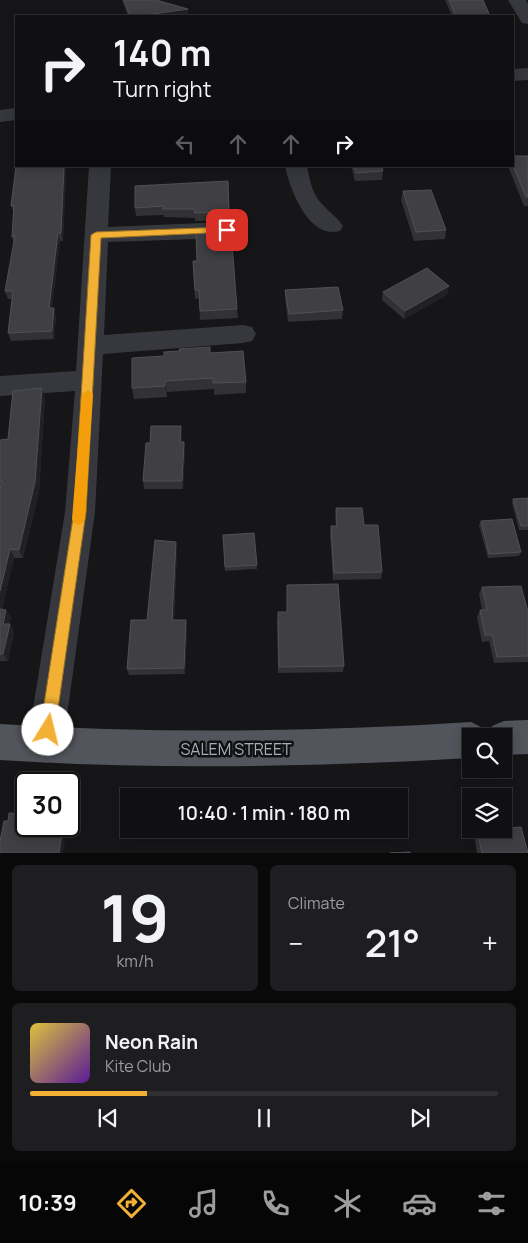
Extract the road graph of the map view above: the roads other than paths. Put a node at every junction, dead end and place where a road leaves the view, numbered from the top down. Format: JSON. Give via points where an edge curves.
{"nodes":[{"id":1,"x":517,"y":0,"type":"edge"},
{"id":2,"x":528,"y":19,"type":"edge"},
{"id":3,"x":528,"y":74,"type":"edge"},
{"id":4,"x":514,"y":75,"type":"edge"},
{"id":5,"x":15,"y":114,"type":"edge"},
{"id":6,"x":0,"y":116,"type":"edge"},
{"id":7,"x":100,"y":167,"type":"edge"},
{"id":8,"x":296,"y":167,"type":"edge"},
{"id":9,"x":332,"y":226,"type":"dead end"},
{"id":10,"x":227,"y":230,"type":"edge"},
{"id":11,"x":96,"y":235,"type":"junction"},
{"id":12,"x":243,"y":334,"type":"dead end"},
{"id":13,"x":90,"y":345,"type":"junction"},
{"id":14,"x":88,"y":380,"type":"junction"},
{"id":15,"x":0,"y":386,"type":"edge"},
{"id":16,"x":528,"y":737,"type":"edge"},
{"id":17,"x":512,"y":738,"type":"edge"},
{"id":18,"x":462,"y":740,"type":"edge"},
{"id":19,"x":0,"y":742,"type":"edge"},
{"id":20,"x":45,"y":745,"type":"junction"}],
"edges":[{"from":1,"to":2,"type":"street"},
{"from":3,"to":4,"type":"street"},
{"from":5,"to":6,"type":"street"},
{"from":7,"to":11,"type":"street"},
{"from":8,"to":9,"type":"street","via":[[307,203]]},
{"from":10,"to":11,"type":"street"},
{"from":11,"to":13,"type":"street"},
{"from":12,"to":13,"type":"street"},
{"from":13,"to":14,"type":"street"},
{"from":14,"to":15,"type":"street"},
{"from":14,"to":20,"type":"street","via":[[80,512]]},
{"from":16,"to":17,"type":"main road"},
{"from":18,"to":20,"type":"main road","name":"SALEM STREET","via":[[269,750]]},
{"from":19,"to":20,"type":"main road","name":"SALEM STREET"}]}
